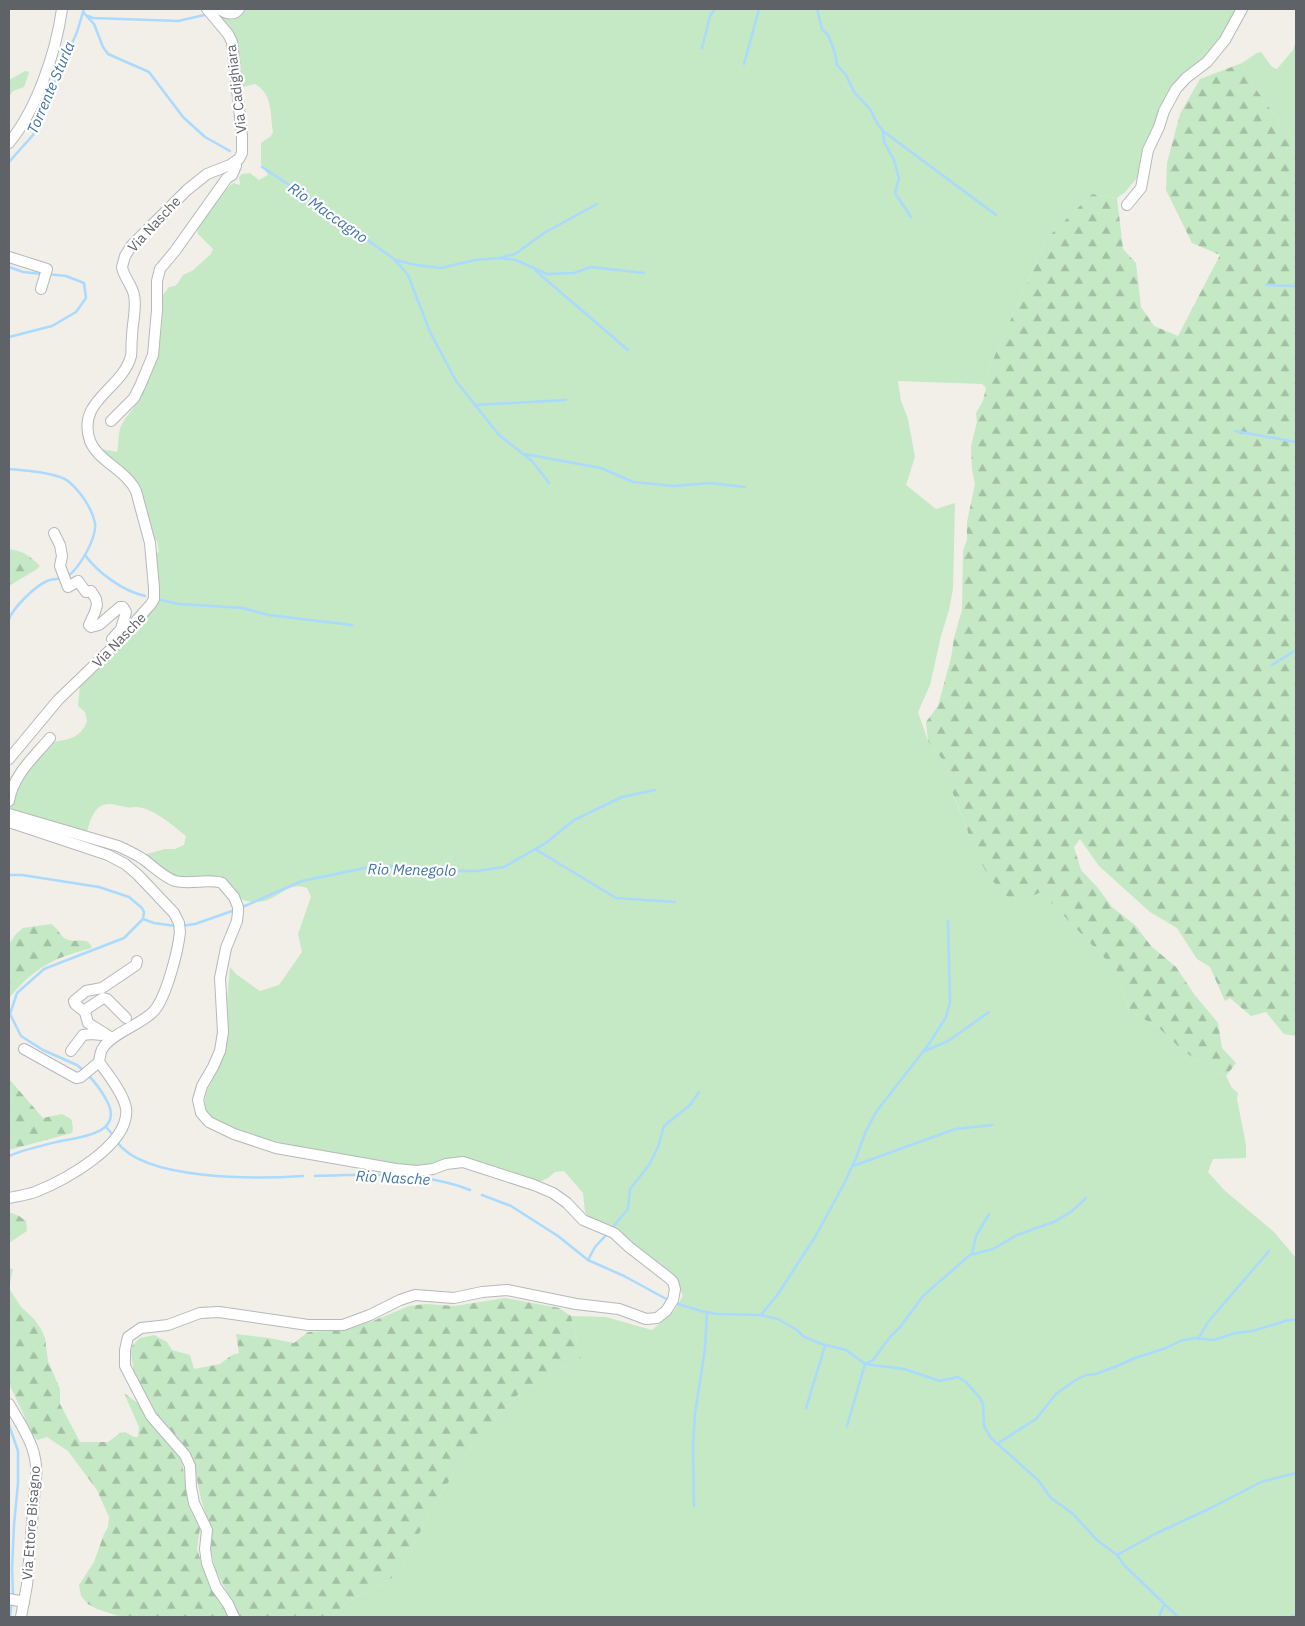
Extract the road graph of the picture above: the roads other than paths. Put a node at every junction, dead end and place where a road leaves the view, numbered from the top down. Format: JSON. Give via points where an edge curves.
{"nodes":[{"id":1,"x":62,"y":9,"type":"edge"},
{"id":2,"x":207,"y":9,"type":"edge"},
{"id":3,"x":219,"y":9,"type":"edge"},
{"id":4,"x":240,"y":9,"type":"edge"},
{"id":5,"x":1242,"y":9,"type":"edge"},
{"id":6,"x":9,"y":143,"type":"edge"},
{"id":7,"x":235,"y":162,"type":"junction"},
{"id":8,"x":1127,"y":205,"type":"dead end"},
{"id":9,"x":9,"y":257,"type":"edge"},
{"id":10,"x":41,"y":288,"type":"dead end"},
{"id":11,"x":111,"y":421,"type":"dead end"},
{"id":12,"x":54,"y":533,"type":"dead end"},
{"id":13,"x":112,"y":648,"type":"junction"},
{"id":14,"x":50,"y":738,"type":"dead end"},
{"id":15,"x":9,"y":759,"type":"edge"},
{"id":16,"x":9,"y":801,"type":"edge"},
{"id":17,"x":9,"y":814,"type":"edge"},
{"id":18,"x":9,"y":822,"type":"edge"},
{"id":19,"x":137,"y":961,"type":"dead end"},
{"id":20,"x":85,"y":1012,"type":"junction"},
{"id":21,"x":126,"y":1018,"type":"dead end"},
{"id":22,"x":108,"y":1037,"type":"junction"},
{"id":23,"x":24,"y":1050,"type":"dead end"},
{"id":24,"x":71,"y":1051,"type":"dead end"},
{"id":25,"x":96,"y":1064,"type":"junction"},
{"id":26,"x":9,"y":1198,"type":"edge"},
{"id":27,"x":9,"y":1404,"type":"edge"},
{"id":28,"x":9,"y":1599,"type":"edge"},
{"id":29,"x":22,"y":1602,"type":"junction"},
{"id":30,"x":21,"y":1617,"type":"edge"},
{"id":31,"x":234,"y":1617,"type":"edge"}],
"edges":[{"from":1,"to":6,"type":"street","via":[[46,73],[22,126]]},
{"from":2,"to":7,"type":"street","name":"Via Cadighiara","via":[[232,42],[243,148]]},
{"from":3,"to":4,"type":"street","via":[[229,14]]},
{"from":5,"to":8,"type":"street","via":[[1225,40],[1207,62],[1176,89],[1148,150],[1141,188]]},
{"from":7,"to":11,"type":"street","name":"Via Nasche","via":[[232,175],[160,269],[153,354],[134,398]]},
{"from":7,"to":13,"type":"street","name":"Via Nasche","via":[[207,174],[187,190],[132,245],[123,262],[123,273],[134,296],[132,353],[122,374],[89,413],[87,426],[94,448],[132,483],[136,491],[149,537],[154,599]]},
{"from":9,"to":10,"type":"street","via":[[46,269]]},
{"from":12,"to":13,"type":"street","via":[[60,545],[60,566],[68,587],[78,581],[96,599],[96,612],[89,623],[91,627],[99,625],[120,607],[126,612],[121,629],[110,642]]},
{"from":13,"to":15,"type":"street","name":"Via Nasche","via":[[58,700]]},
{"from":14,"to":16,"type":"street","via":[[15,779]]},
{"from":17,"to":31,"type":"street","via":[[118,846],[175,881],[217,881],[229,891],[238,907],[238,916],[226,948],[220,978],[223,1032],[220,1051],[198,1100],[201,1113],[209,1122],[276,1148],[396,1169],[417,1171],[463,1162],[552,1193],[567,1203],[582,1220],[609,1232],[669,1278],[675,1289],[671,1304],[662,1315],[646,1319],[620,1309],[507,1290],[454,1298],[415,1295],[342,1324],[308,1325],[219,1312],[200,1313],[168,1325],[141,1328],[128,1337],[125,1366],[151,1416],[181,1449],[190,1466],[194,1503],[207,1530],[206,1564]]},
{"from":18,"to":22,"type":"street","via":[[117,859],[138,874],[178,919],[180,932],[164,996],[154,1012],[131,1028]]},
{"from":19,"to":20,"type":"street","via":[[136,966],[102,988],[86,992],[74,1001]]},
{"from":20,"to":21,"type":"street","via":[[103,998]]},
{"from":20,"to":22,"type":"street","via":[[88,1024]]},
{"from":22,"to":24,"type":"street","via":[[83,1035]]},
{"from":22,"to":25,"type":"street"},
{"from":23,"to":25,"type":"street","via":[[76,1078]]},
{"from":25,"to":26,"type":"street","via":[[115,1084],[126,1108],[123,1125],[115,1140],[102,1153],[65,1177],[34,1192]]},
{"from":27,"to":29,"type":"street","name":"Via Ettore Bisagno","via":[[28,1437],[38,1473],[27,1585]]},
{"from":28,"to":29,"type":"street"},
{"from":29,"to":30,"type":"street","name":"Via Ettore Bisagno"}]}
